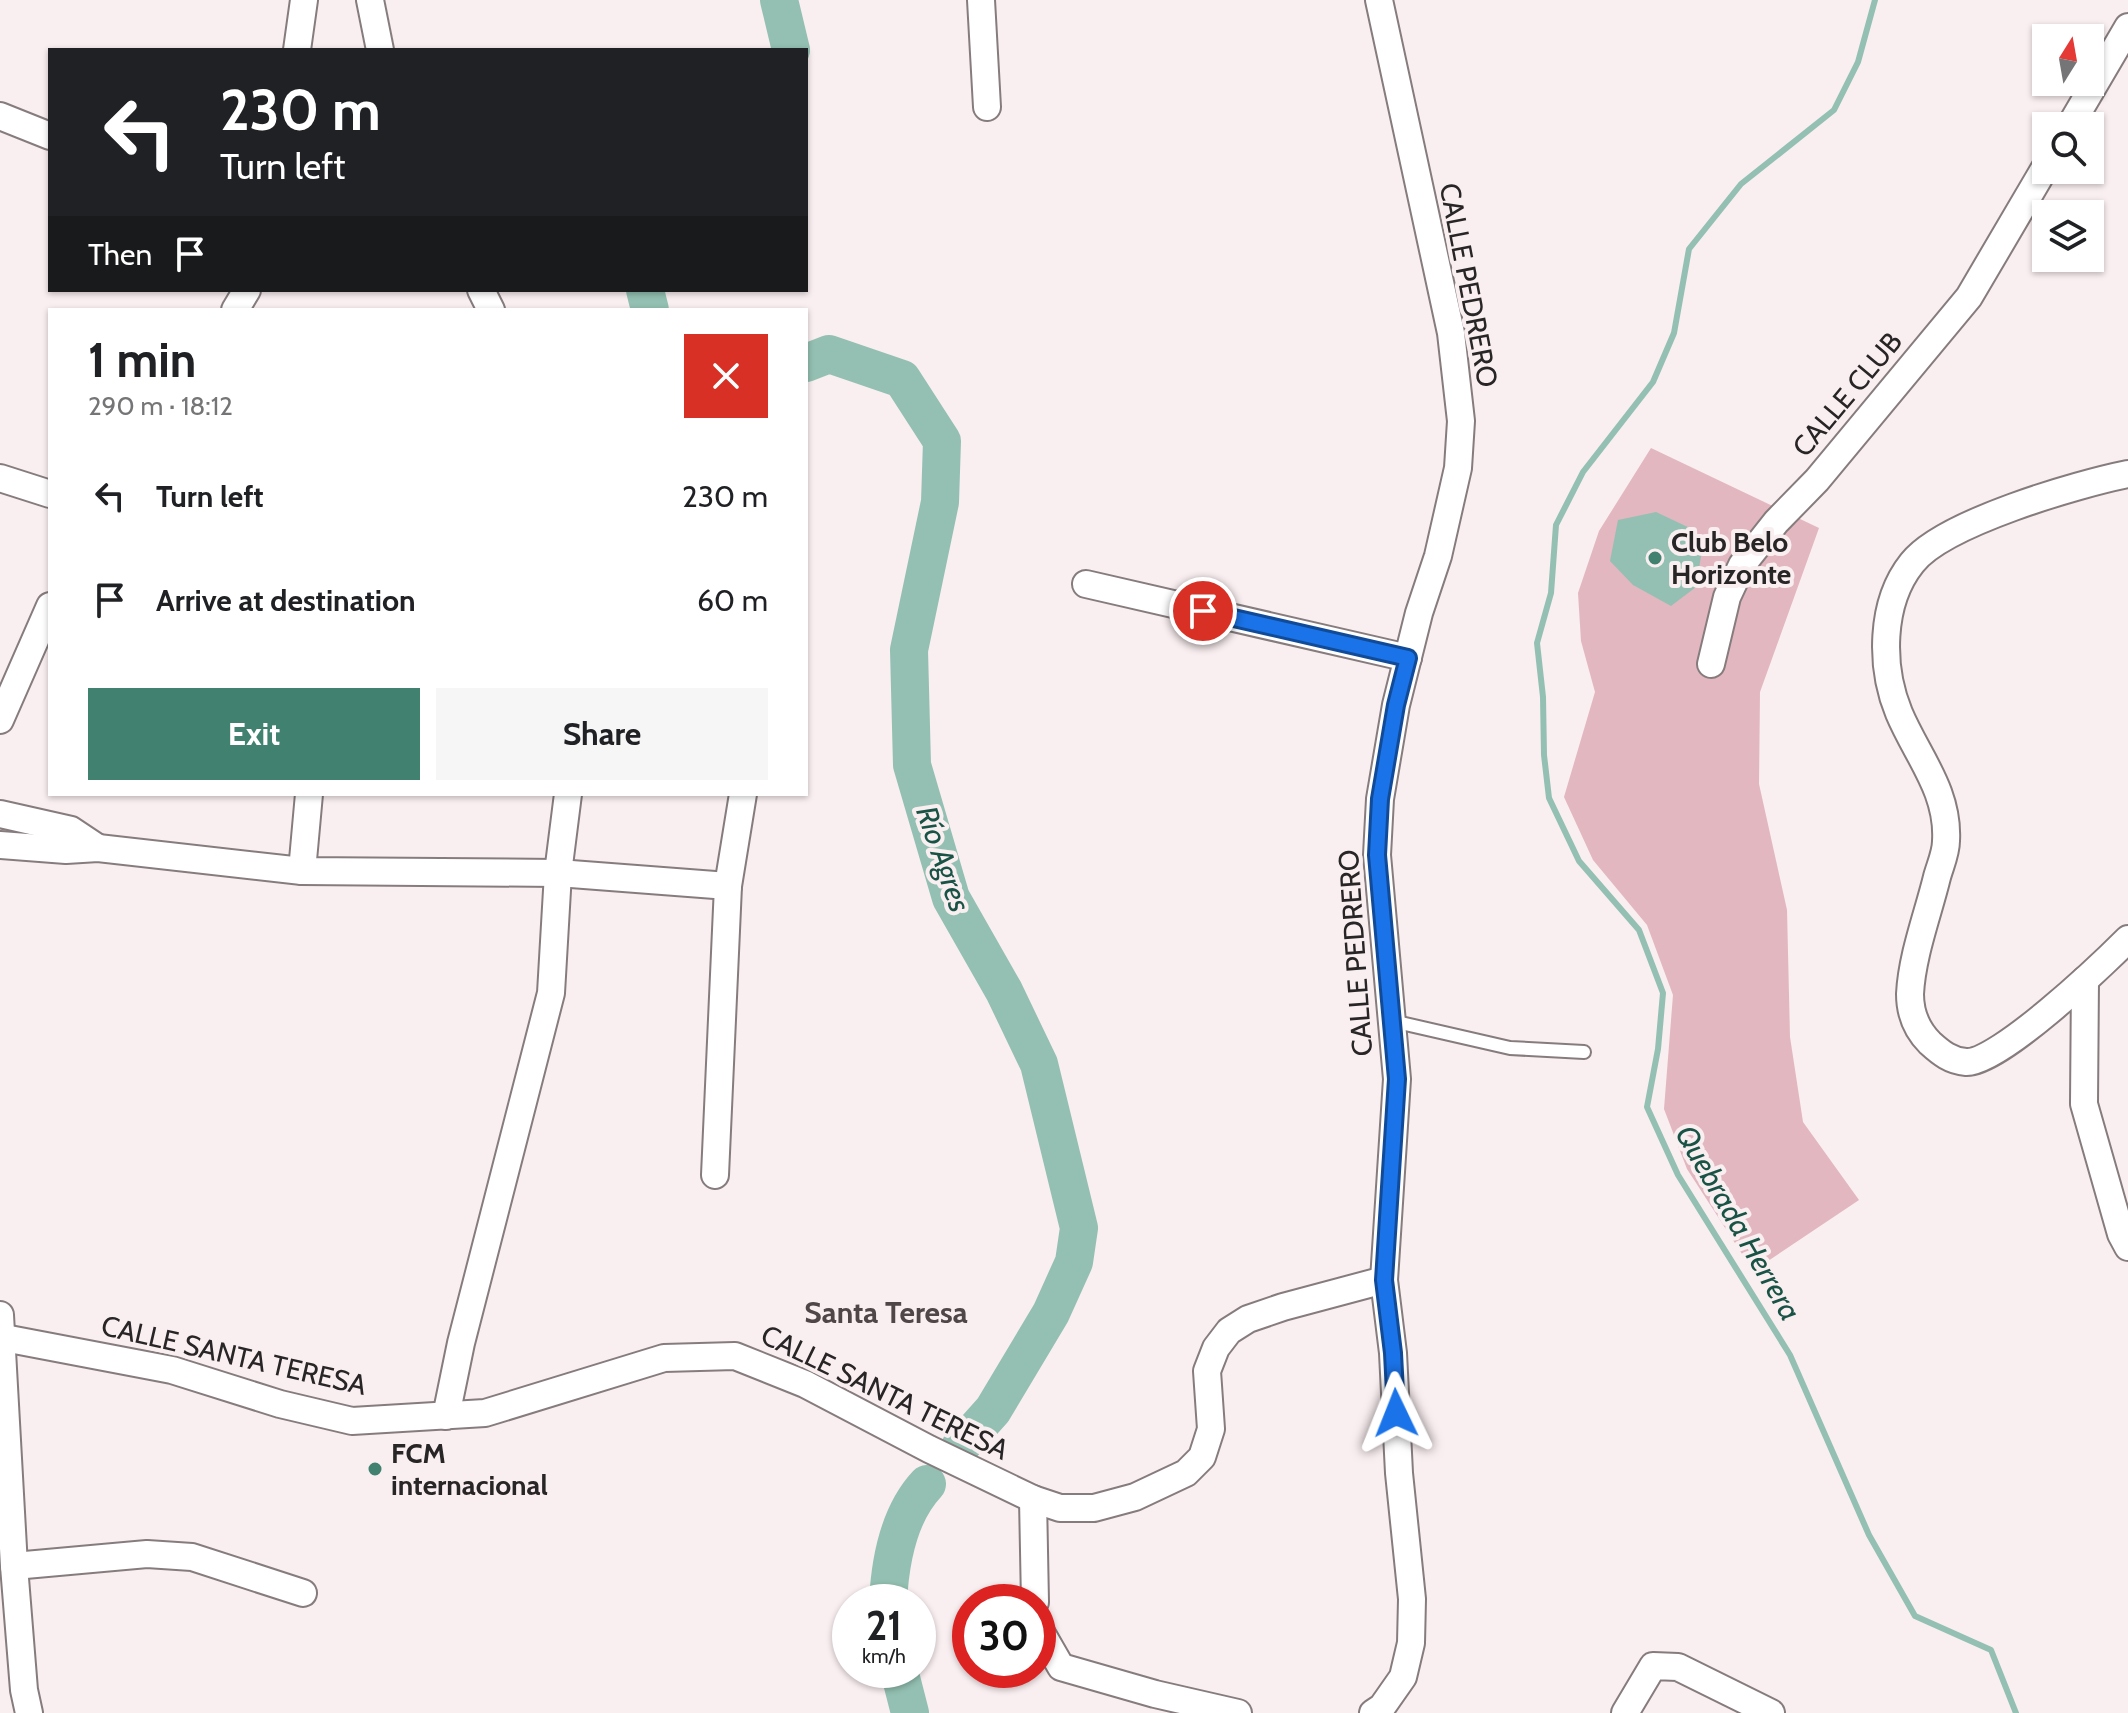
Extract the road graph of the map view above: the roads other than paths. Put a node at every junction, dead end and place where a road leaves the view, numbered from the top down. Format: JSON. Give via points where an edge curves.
{"nodes":[{"id":1,"x":304,"y":0,"type":"edge"},
{"id":2,"x":370,"y":0,"type":"edge"},
{"id":3,"x":981,"y":0,"type":"edge"},
{"id":4,"x":1379,"y":0,"type":"edge"},
{"id":5,"x":2128,"y":27,"type":"edge"},
{"id":6,"x":297,"y":48,"type":"edge"},
{"id":7,"x":380,"y":48,"type":"edge"},
{"id":8,"x":987,"y":107,"type":"dead end"},
{"id":9,"x":2078,"y":112,"type":"edge"},
{"id":10,"x":0,"y":116,"type":"edge"},
{"id":11,"x":48,"y":135,"type":"edge"},
{"id":12,"x":2035,"y":184,"type":"edge"},
{"id":13,"x":2128,"y":474,"type":"edge"},
{"id":14,"x":0,"y":478,"type":"edge"},
{"id":15,"x":48,"y":493,"type":"edge"},
{"id":16,"x":1086,"y":584,"type":"dead end"},
{"id":17,"x":48,"y":611,"type":"edge"},
{"id":18,"x":1408,"y":658,"type":"junction"},
{"id":19,"x":1711,"y":664,"type":"dead end"},
{"id":20,"x":0,"y":720,"type":"edge"},
{"id":21,"x":309,"y":796,"type":"edge"},
{"id":22,"x":568,"y":796,"type":"edge"},
{"id":23,"x":743,"y":796,"type":"edge"},
{"id":24,"x":0,"y":814,"type":"edge"},
{"id":25,"x":0,"y":845,"type":"edge"},
{"id":26,"x":98,"y":848,"type":"junction"},
{"id":27,"x":302,"y":871,"type":"junction"},
{"id":28,"x":558,"y":873,"type":"junction"},
{"id":29,"x":728,"y":886,"type":"junction"},
{"id":30,"x":2128,"y":939,"type":"edge"},
{"id":31,"x":2085,"y":980,"type":"junction"},
{"id":32,"x":1392,"y":1021,"type":"junction"},
{"id":33,"x":1584,"y":1052,"type":"dead end"},
{"id":34,"x":715,"y":1175,"type":"dead end"},
{"id":35,"x":2128,"y":1247,"type":"edge"},
{"id":36,"x":1384,"y":1280,"type":"junction"},
{"id":37,"x":2,"y":1326,"type":"edge"},
{"id":38,"x":446,"y":1416,"type":"junction"},
{"id":39,"x":1033,"y":1499,"type":"junction"},
{"id":40,"x":14,"y":1566,"type":"junction"},
{"id":41,"x":1035,"y":1584,"type":"edge"},
{"id":42,"x":303,"y":1593,"type":"dead end"},
{"id":43,"x":1056,"y":1658,"type":"edge"},
{"id":44,"x":18,"y":1698,"type":"edge"},
{"id":45,"x":1238,"y":1713,"type":"edge"},
{"id":46,"x":1373,"y":1713,"type":"edge"},
{"id":47,"x":1625,"y":1713,"type":"edge"},
{"id":48,"x":1771,"y":1713,"type":"edge"}],
"edges":[{"from":1,"to":6,"type":"street"},
{"from":2,"to":7,"type":"street"},
{"from":3,"to":8,"type":"street"},
{"from":4,"to":18,"type":"street","name":"CALLE PEDRERO","via":[[1451,333],[1461,421],[1458,468]]},
{"from":5,"to":9,"type":"street"},
{"from":10,"to":11,"type":"street"},
{"from":12,"to":19,"type":"street","name":"CALLE CLUB","via":[[1969,297],[1742,565],[1727,597]]},
{"from":13,"to":31,"type":"street","via":[[2082,483],[1956,530],[1913,562],[1890,606],[1886,640],[1899,712],[1938,785],[1946,841],[1914,971],[1914,1021],[1944,1057],[1968,1063],[1995,1053]]},
{"from":14,"to":15,"type":"street"},
{"from":16,"to":18,"type":"street"},
{"from":17,"to":20,"type":"street"},
{"from":18,"to":32,"type":"street","name":"CALLE PEDRERO","via":[[1380,799],[1377,855]]},
{"from":21,"to":27,"type":"street"},
{"from":22,"to":28,"type":"street"},
{"from":23,"to":29,"type":"street"},
{"from":24,"to":26,"type":"street","via":[[71,830]]},
{"from":25,"to":26,"type":"street"},
{"from":26,"to":27,"type":"street"},
{"from":27,"to":28,"type":"street"},
{"from":28,"to":29,"type":"street"},
{"from":28,"to":38,"type":"street","via":[[551,993]]},
{"from":29,"to":34,"type":"street"},
{"from":30,"to":31,"type":"street"},
{"from":31,"to":35,"type":"street","via":[[2084,1104]]},
{"from":32,"to":33,"type":"lane","via":[[1510,1048]]},
{"from":32,"to":36,"type":"street","name":"CALLE PEDRERO","via":[[1397,1079]]},
{"from":36,"to":39,"type":"street","name":"CALLE SANTA TERESA","via":[[1283,1307],[1229,1331],[1207,1371],[1208,1446],[1186,1473],[1135,1497],[1094,1508],[1060,1508]]},
{"from":36,"to":46,"type":"street","name":"CALLE PEDRERO","via":[[1412,1599],[1411,1643],[1403,1677]]},
{"from":37,"to":38,"type":"street","name":"CALLE SANTA TERESA","via":[[352,1421]]},
{"from":37,"to":40,"type":"street"},
{"from":38,"to":39,"type":"street","name":"CALLE SANTA TERESA","via":[[485,1413],[664,1358],[735,1356],[805,1384]]},
{"from":39,"to":41,"type":"street"},
{"from":40,"to":42,"type":"street","via":[[147,1554],[192,1557]]},
{"from":40,"to":44,"type":"street"},
{"from":43,"to":45,"type":"street","via":[[1061,1667]]},
{"from":47,"to":48,"type":"street","via":[[1653,1666],[1665,1665]]}]}
